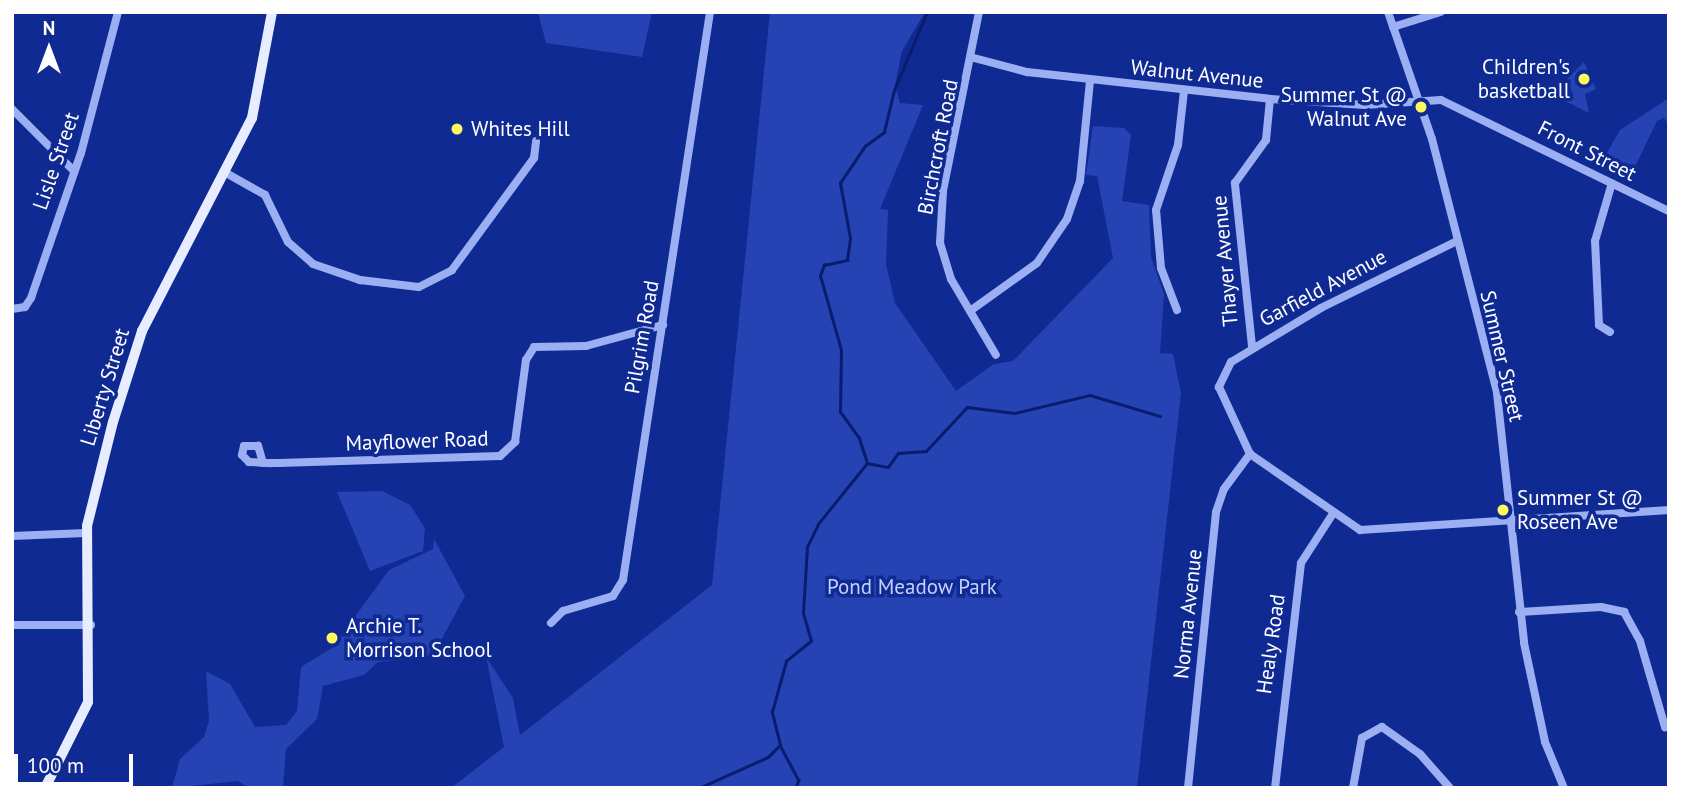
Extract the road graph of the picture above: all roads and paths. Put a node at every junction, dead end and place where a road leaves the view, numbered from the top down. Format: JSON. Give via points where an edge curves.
{"nodes":[{"id":1,"x":118,"y":12,"type":"edge"},
{"id":2,"x":272,"y":12,"type":"edge"},
{"id":3,"x":710,"y":12,"type":"edge"},
{"id":4,"x":979,"y":12,"type":"edge"},
{"id":5,"x":1388,"y":12,"type":"edge"},
{"id":6,"x":1441,"y":12,"type":"edge"},
{"id":7,"x":1393,"y":27,"type":"junction"},
{"id":8,"x":974,"y":58,"type":"junction"},
{"id":9,"x":1090,"y":80,"type":"junction"},
{"id":10,"x":1184,"y":91,"type":"junction"},
{"id":11,"x":1270,"y":99,"type":"junction"},
{"id":12,"x":1419,"y":99,"type":"junction"},
{"id":13,"x":12,"y":109,"type":"edge"},
{"id":14,"x":536,"y":141,"type":"dead end"},
{"id":15,"x":74,"y":171,"type":"junction"},
{"id":16,"x":226,"y":173,"type":"junction"},
{"id":17,"x":1612,"y":183,"type":"junction"},
{"id":18,"x":1669,"y":211,"type":"edge"},
{"id":19,"x":1455,"y":242,"type":"junction"},
{"id":20,"x":12,"y":309,"type":"edge"},
{"id":21,"x":1177,"y":310,"type":"dead end"},
{"id":22,"x":970,"y":311,"type":"junction"},
{"id":23,"x":663,"y":325,"type":"junction"},
{"id":24,"x":1610,"y":331,"type":"dead end"},
{"id":25,"x":1252,"y":346,"type":"junction"},
{"id":26,"x":996,"y":355,"type":"dead end"},
{"id":27,"x":1250,"y":454,"type":"junction"},
{"id":28,"x":263,"y":463,"type":"junction"},
{"id":29,"x":1669,"y":510,"type":"edge"},
{"id":30,"x":1332,"y":515,"type":"junction"},
{"id":31,"x":1510,"y":519,"type":"junction"},
{"id":32,"x":86,"y":533,"type":"junction"},
{"id":33,"x":12,"y":536,"type":"edge"},
{"id":34,"x":1519,"y":612,"type":"junction"},
{"id":35,"x":551,"y":624,"type":"dead end"},
{"id":36,"x":12,"y":625,"type":"edge"},
{"id":37,"x":91,"y":625,"type":"junction"},
{"id":38,"x":1665,"y":727,"type":"dead end"},
{"id":39,"x":45,"y":788,"type":"edge"},
{"id":40,"x":1188,"y":788,"type":"edge"},
{"id":41,"x":1275,"y":788,"type":"edge"},
{"id":42,"x":1353,"y":788,"type":"edge"},
{"id":43,"x":1450,"y":788,"type":"edge"},
{"id":44,"x":1564,"y":788,"type":"edge"}],
"edges":[{"from":1,"to":15,"type":"street","name":"Lisle Street"},
{"from":2,"to":16,"type":"main road","name":"Liberty Street","via":[[257,104]]},
{"from":3,"to":23,"type":"street","name":"Pilgrim Road"},
{"from":4,"to":8,"type":"street","name":"Birchcroft Road"},
{"from":5,"to":7,"type":"street"},
{"from":6,"to":7,"type":"street"},
{"from":7,"to":12,"type":"street"},
{"from":8,"to":9,"type":"street","name":"Walnut Avenue","via":[[1000,68]]},
{"from":8,"to":22,"type":"street","name":"Birchcroft Road","via":[[939,219],[944,262]]},
{"from":9,"to":10,"type":"street","name":"Walnut Avenue"},
{"from":9,"to":22,"type":"street","via":[[1080,181],[1068,219],[1037,263]]},
{"from":10,"to":11,"type":"street","name":"Walnut Avenue"},
{"from":10,"to":21,"type":"street","via":[[1178,145],[1156,209],[1161,268]]},
{"from":11,"to":12,"type":"street","name":"Walnut Avenue","via":[[1365,106]]},
{"from":11,"to":25,"type":"street","name":"Thayer Avenue","via":[[1266,140],[1235,183]]},
{"from":12,"to":17,"type":"street","name":"Front Street","via":[[1459,106]]},
{"from":12,"to":19,"type":"street","name":"Summer Street"},
{"from":13,"to":15,"type":"street"},
{"from":14,"to":16,"type":"street","via":[[534,158],[452,270],[419,287],[360,280],[313,264],[289,242],[265,195]]},
{"from":15,"to":20,"type":"street","name":"Lisle Street","via":[[29,301]]},
{"from":16,"to":32,"type":"main road","name":"Liberty Street","via":[[138,339]]},
{"from":17,"to":18,"type":"street","name":"Front Street"},
{"from":17,"to":24,"type":"street","via":[[1595,241],[1599,325]]},
{"from":19,"to":25,"type":"street","name":"Garfield Avenue"},
{"from":19,"to":31,"type":"street","name":"Summer Street","via":[[1497,393]]},
{"from":22,"to":26,"type":"street","name":"Birchcroft Road"},
{"from":23,"to":28,"type":"street","name":"Mayflower Road","via":[[586,346],[531,349],[514,442],[504,454]]},
{"from":23,"to":35,"type":"street","name":"Pilgrim Road","via":[[622,584],[613,596],[563,611]]},
{"from":25,"to":27,"type":"street","name":"Garfield Avenue","via":[[1219,380]]},
{"from":27,"to":30,"type":"street"},
{"from":27,"to":40,"type":"street","name":"Norma Avenue","via":[[1224,489],[1216,512]]},
{"from":28,"to":28,"type":"street","name":"Mayflower Road","via":[[250,462],[241,452],[251,443]]},
{"from":29,"to":31,"type":"street"},
{"from":30,"to":31,"type":"street","via":[[1376,531]]},
{"from":30,"to":41,"type":"street","name":"Healy Road","via":[[1301,563]]},
{"from":31,"to":34,"type":"street","name":"Summer Street"},
{"from":32,"to":33,"type":"street"},
{"from":32,"to":37,"type":"main road","name":"Liberty Street"},
{"from":34,"to":38,"type":"street","via":[[1601,607],[1624,612],[1640,641]]},
{"from":34,"to":44,"type":"street","name":"Summer Street","via":[[1545,742]]},
{"from":36,"to":37,"type":"street"},
{"from":37,"to":39,"type":"main road","name":"Liberty Street","via":[[85,716]]},
{"from":42,"to":43,"type":"street","via":[[1362,738],[1382,727],[1411,746]]}]}
